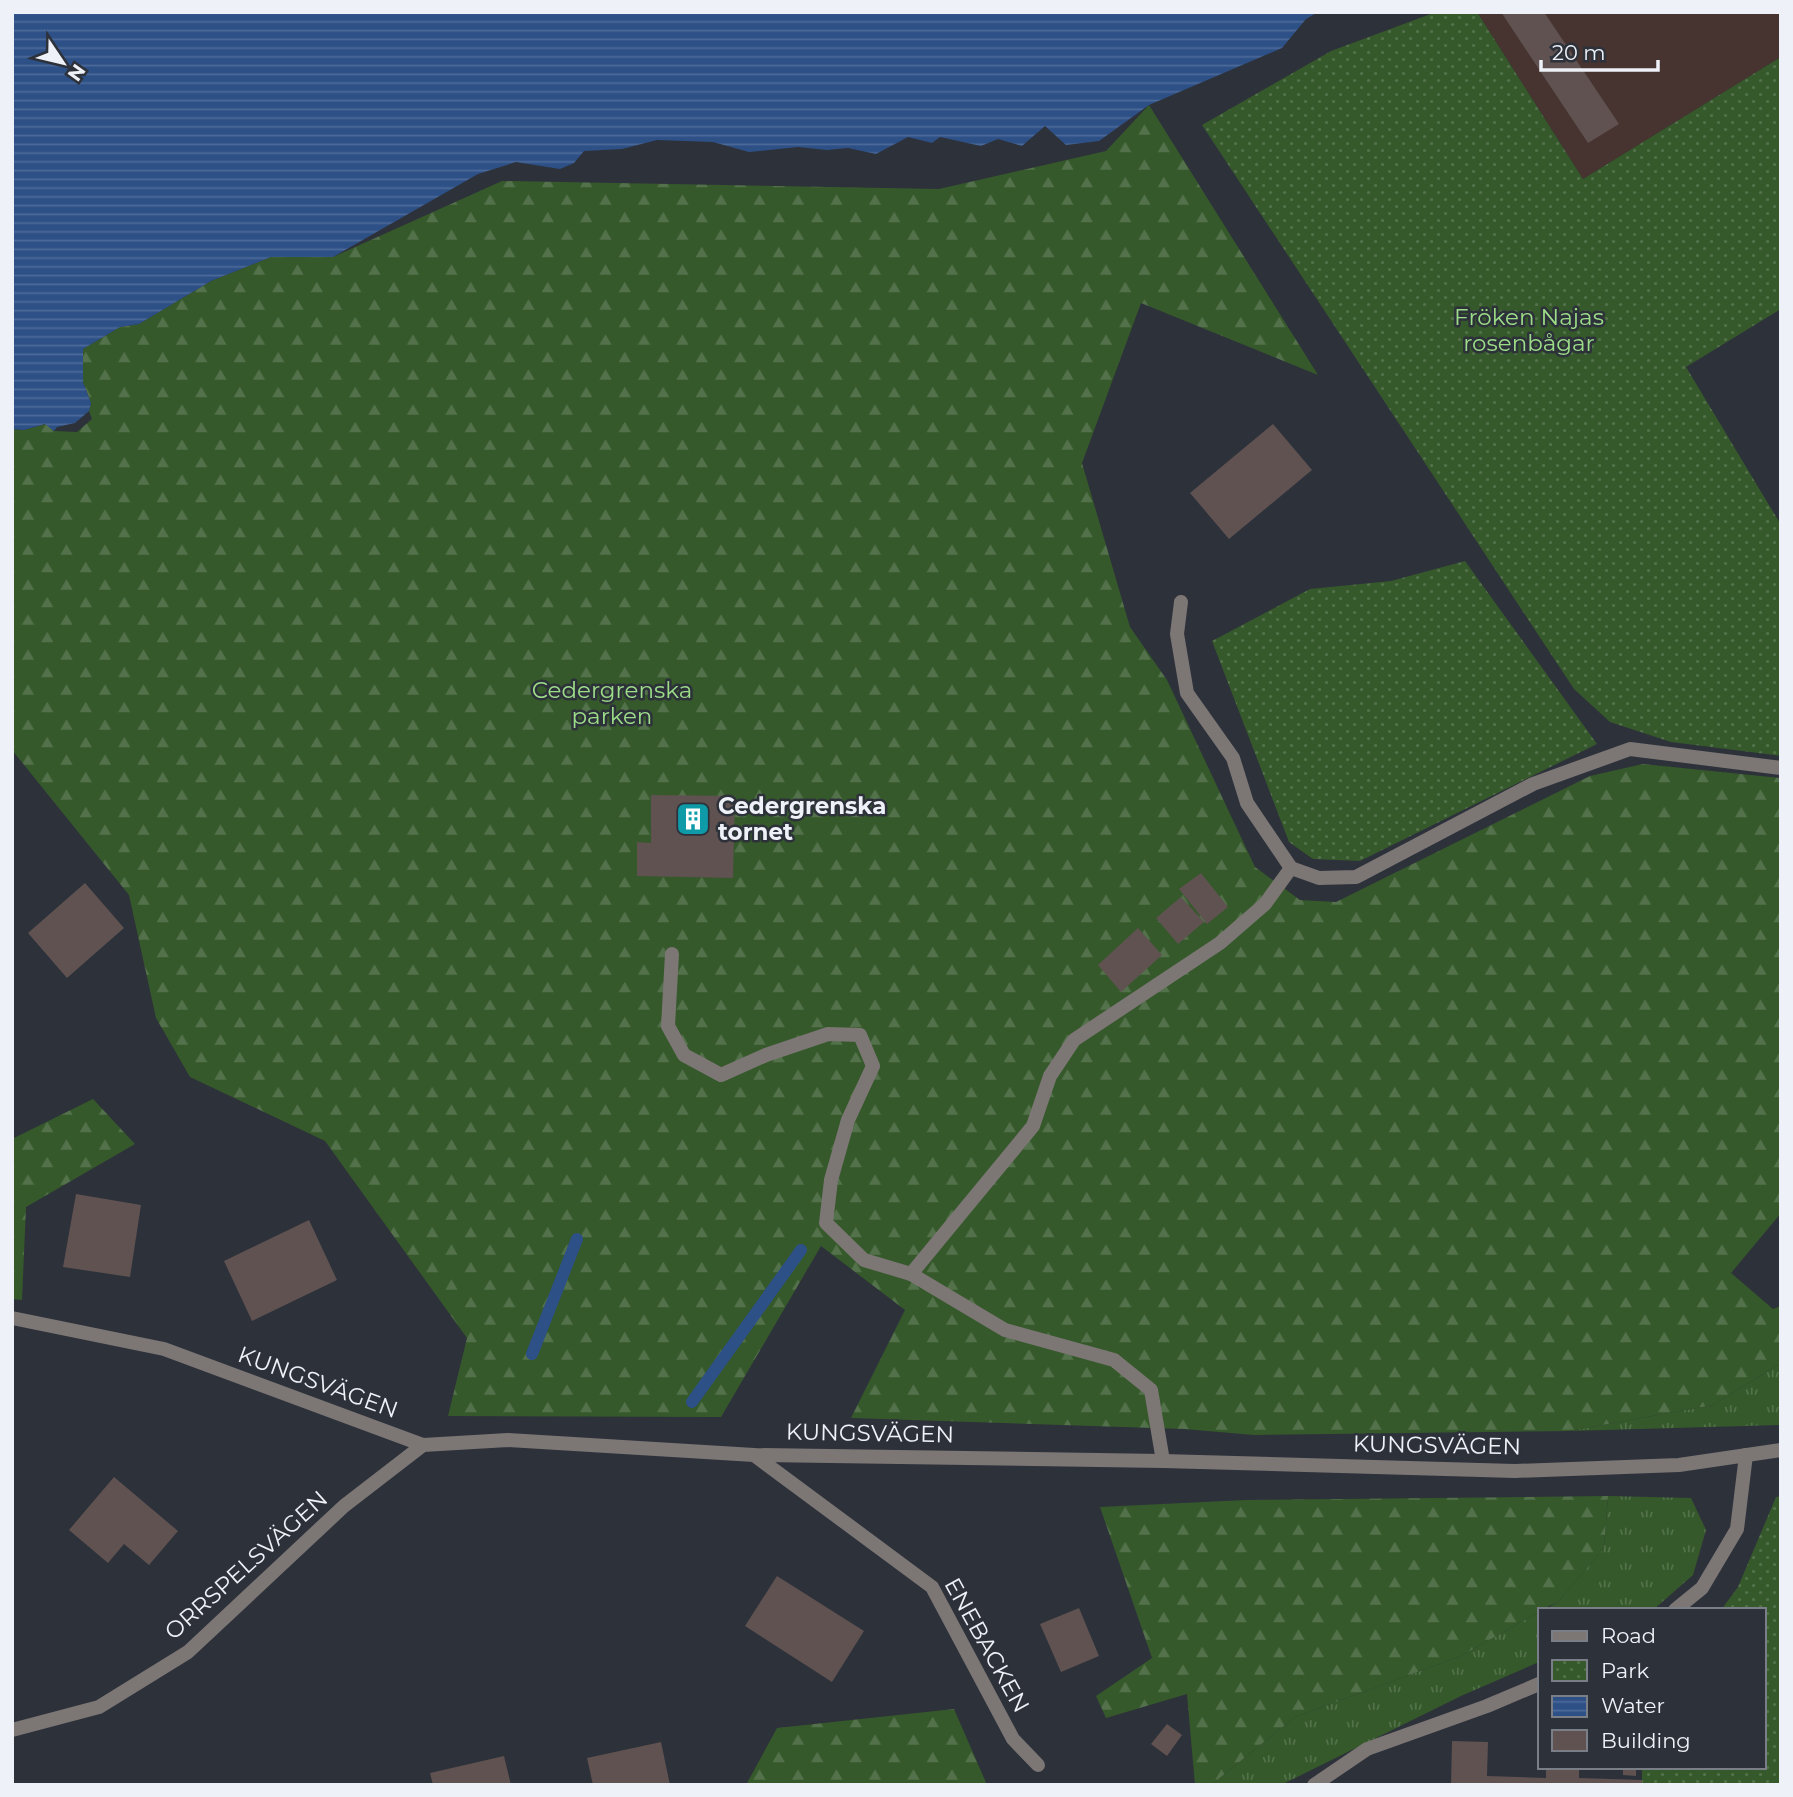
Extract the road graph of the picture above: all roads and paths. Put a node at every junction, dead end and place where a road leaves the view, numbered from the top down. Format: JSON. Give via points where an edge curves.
{"nodes":[{"id":1,"x":1181,"y":602,"type":"dead end"},
{"id":2,"x":1781,"y":768,"type":"edge"},
{"id":3,"x":1291,"y":868,"type":"junction"},
{"id":4,"x":671,"y":954,"type":"dead end"},
{"id":5,"x":911,"y":1274,"type":"junction"},
{"id":6,"x":12,"y":1318,"type":"edge"},
{"id":7,"x":422,"y":1445,"type":"junction"},
{"id":8,"x":1781,"y":1451,"type":"edge"},
{"id":9,"x":754,"y":1455,"type":"junction"},
{"id":10,"x":1746,"y":1455,"type":"junction"},
{"id":11,"x":1163,"y":1461,"type":"junction"},
{"id":12,"x":1677,"y":1608,"type":"edge"},
{"id":13,"x":1538,"y":1684,"type":"edge"},
{"id":14,"x":12,"y":1730,"type":"edge"},
{"id":15,"x":1038,"y":1765,"type":"dead end"},
{"id":16,"x":1314,"y":1785,"type":"edge"}],
"edges":[{"from":1,"to":3,"type":"street","via":[[1177,634],[1187,693],[1233,758],[1247,803]]},
{"from":2,"to":3,"type":"street","via":[[1630,749],[1533,784],[1356,877],[1319,878]]},
{"from":3,"to":5,"type":"street","via":[[1265,904],[1220,943],[1074,1040],[1050,1076],[1033,1126]]},
{"from":4,"to":5,"type":"street","via":[[668,1026],[684,1055],[720,1074],[828,1034],[860,1035],[873,1066],[848,1120],[831,1180],[826,1223],[864,1260]]},
{"from":5,"to":11,"type":"street","via":[[1005,1331],[1114,1360],[1151,1390]]},
{"from":6,"to":7,"type":"street","name":"KUNGSVÄGEN","via":[[164,1349]]},
{"from":7,"to":9,"type":"street","name":"KUNGSVÄGEN","via":[[508,1440]]},
{"from":7,"to":14,"type":"street","name":"ORRSPELSVÄGEN","via":[[344,1506],[188,1652],[99,1707]]},
{"from":8,"to":10,"type":"street","name":"KUNGSVÄGEN"},
{"from":9,"to":11,"type":"street","name":"KUNGSVÄGEN"},
{"from":9,"to":15,"type":"street","name":"ENEBACKEN","via":[[932,1587],[1013,1739]]},
{"from":10,"to":11,"type":"street","name":"KUNGSVÄGEN","via":[[1679,1465],[1515,1471]]},
{"from":10,"to":12,"type":"street","via":[[1737,1529],[1702,1588]]},
{"from":13,"to":16,"type":"street","via":[[1367,1749]]}]}
